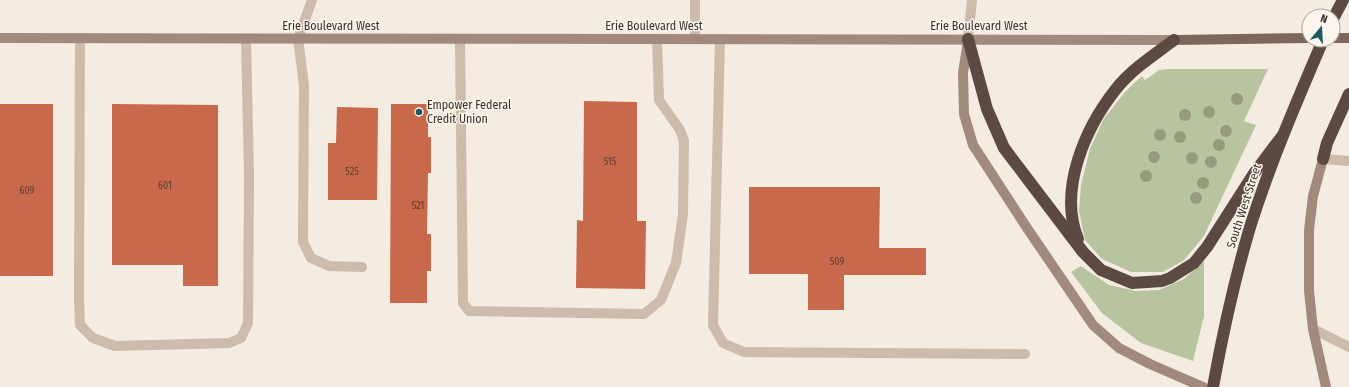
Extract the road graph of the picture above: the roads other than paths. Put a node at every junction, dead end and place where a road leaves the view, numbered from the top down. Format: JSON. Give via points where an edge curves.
{"nodes":[{"id":1,"x":312,"y":0,"type":"edge"},
{"id":2,"x":695,"y":0,"type":"edge"},
{"id":3,"x":972,"y":0,"type":"edge"},
{"id":4,"x":0,"y":38,"type":"edge"},
{"id":5,"x":80,"y":38,"type":"junction"},
{"id":6,"x":246,"y":38,"type":"junction"},
{"id":7,"x":1301,"y":38,"type":"edge"},
{"id":8,"x":298,"y":39,"type":"junction"},
{"id":9,"x":460,"y":39,"type":"junction"},
{"id":10,"x":657,"y":39,"type":"junction"},
{"id":11,"x":695,"y":39,"type":"junction"},
{"id":12,"x":720,"y":39,"type":"junction"},
{"id":13,"x":968,"y":39,"type":"junction"},
{"id":14,"x":1174,"y":40,"type":"junction"},
{"id":15,"x":1320,"y":48,"type":"edge"},
{"id":16,"x":1349,"y":94,"type":"edge"},
{"id":17,"x":1283,"y":135,"type":"junction"},
{"id":18,"x":1322,"y":159,"type":"junction"},
{"id":19,"x":1349,"y":161,"type":"edge"},
{"id":20,"x":1083,"y":252,"type":"junction"},
{"id":21,"x":362,"y":267,"type":"dead end"},
{"id":22,"x":1313,"y":329,"type":"junction"},
{"id":23,"x":1349,"y":347,"type":"edge"},
{"id":24,"x":1025,"y":354,"type":"dead end"},
{"id":25,"x":1203,"y":387,"type":"edge"},
{"id":26,"x":1213,"y":387,"type":"edge"},
{"id":27,"x":1326,"y":387,"type":"edge"}],
"edges":[{"from":1,"to":8,"type":"street"},
{"from":2,"to":11,"type":"street"},
{"from":3,"to":13,"type":"street"},
{"from":4,"to":5,"type":"main road","name":"Erie Boulevard West"},
{"from":5,"to":6,"type":"main road","name":"Erie Boulevard West"},
{"from":5,"to":6,"type":"street","via":[[80,325],[93,338],[115,346],[229,343],[241,338],[248,323],[249,176]]},
{"from":6,"to":8,"type":"main road","name":"Erie Boulevard West"},
{"from":7,"to":14,"type":"main road","name":"Erie Boulevard West"},
{"from":8,"to":9,"type":"main road","name":"Erie Boulevard West"},
{"from":8,"to":21,"type":"street","via":[[304,85],[303,242],[311,258],[329,266]]},
{"from":9,"to":10,"type":"main road","name":"Erie Boulevard West"},
{"from":9,"to":10,"type":"street","via":[[463,303],[469,311],[644,314],[661,300],[676,263],[683,214],[684,141],[680,130],[659,100]]},
{"from":10,"to":11,"type":"main road","name":"Erie Boulevard West"},
{"from":11,"to":12,"type":"main road","name":"Erie Boulevard West"},
{"from":12,"to":13,"type":"main road","name":"Erie Boulevard West"},
{"from":12,"to":24,"type":"street","via":[[713,325],[722,343],[744,352]]},
{"from":13,"to":14,"type":"main road","name":"Erie Boulevard West"},
{"from":13,"to":20,"type":"highway","via":[[987,109],[1004,148]]},
{"from":13,"to":25,"type":"main road","via":[[963,73],[964,114],[973,145],[1027,228],[1093,325],[1119,348]]},
{"from":14,"to":20,"type":"highway","via":[[1144,62],[1116,89],[1091,127],[1077,164],[1070,199],[1073,227]]},
{"from":15,"to":17,"type":"highway","name":"South West Street"},
{"from":16,"to":18,"type":"highway"},
{"from":17,"to":20,"type":"highway","via":[[1255,172],[1207,247],[1194,263],[1170,278],[1132,283],[1101,270]]},
{"from":17,"to":26,"type":"highway","name":"South West Street","via":[[1242,255]]},
{"from":18,"to":19,"type":"street"},
{"from":18,"to":22,"type":"main road","via":[[1313,196],[1309,230],[1309,291]]},
{"from":22,"to":23,"type":"street"},
{"from":22,"to":27,"type":"main road"}]}
